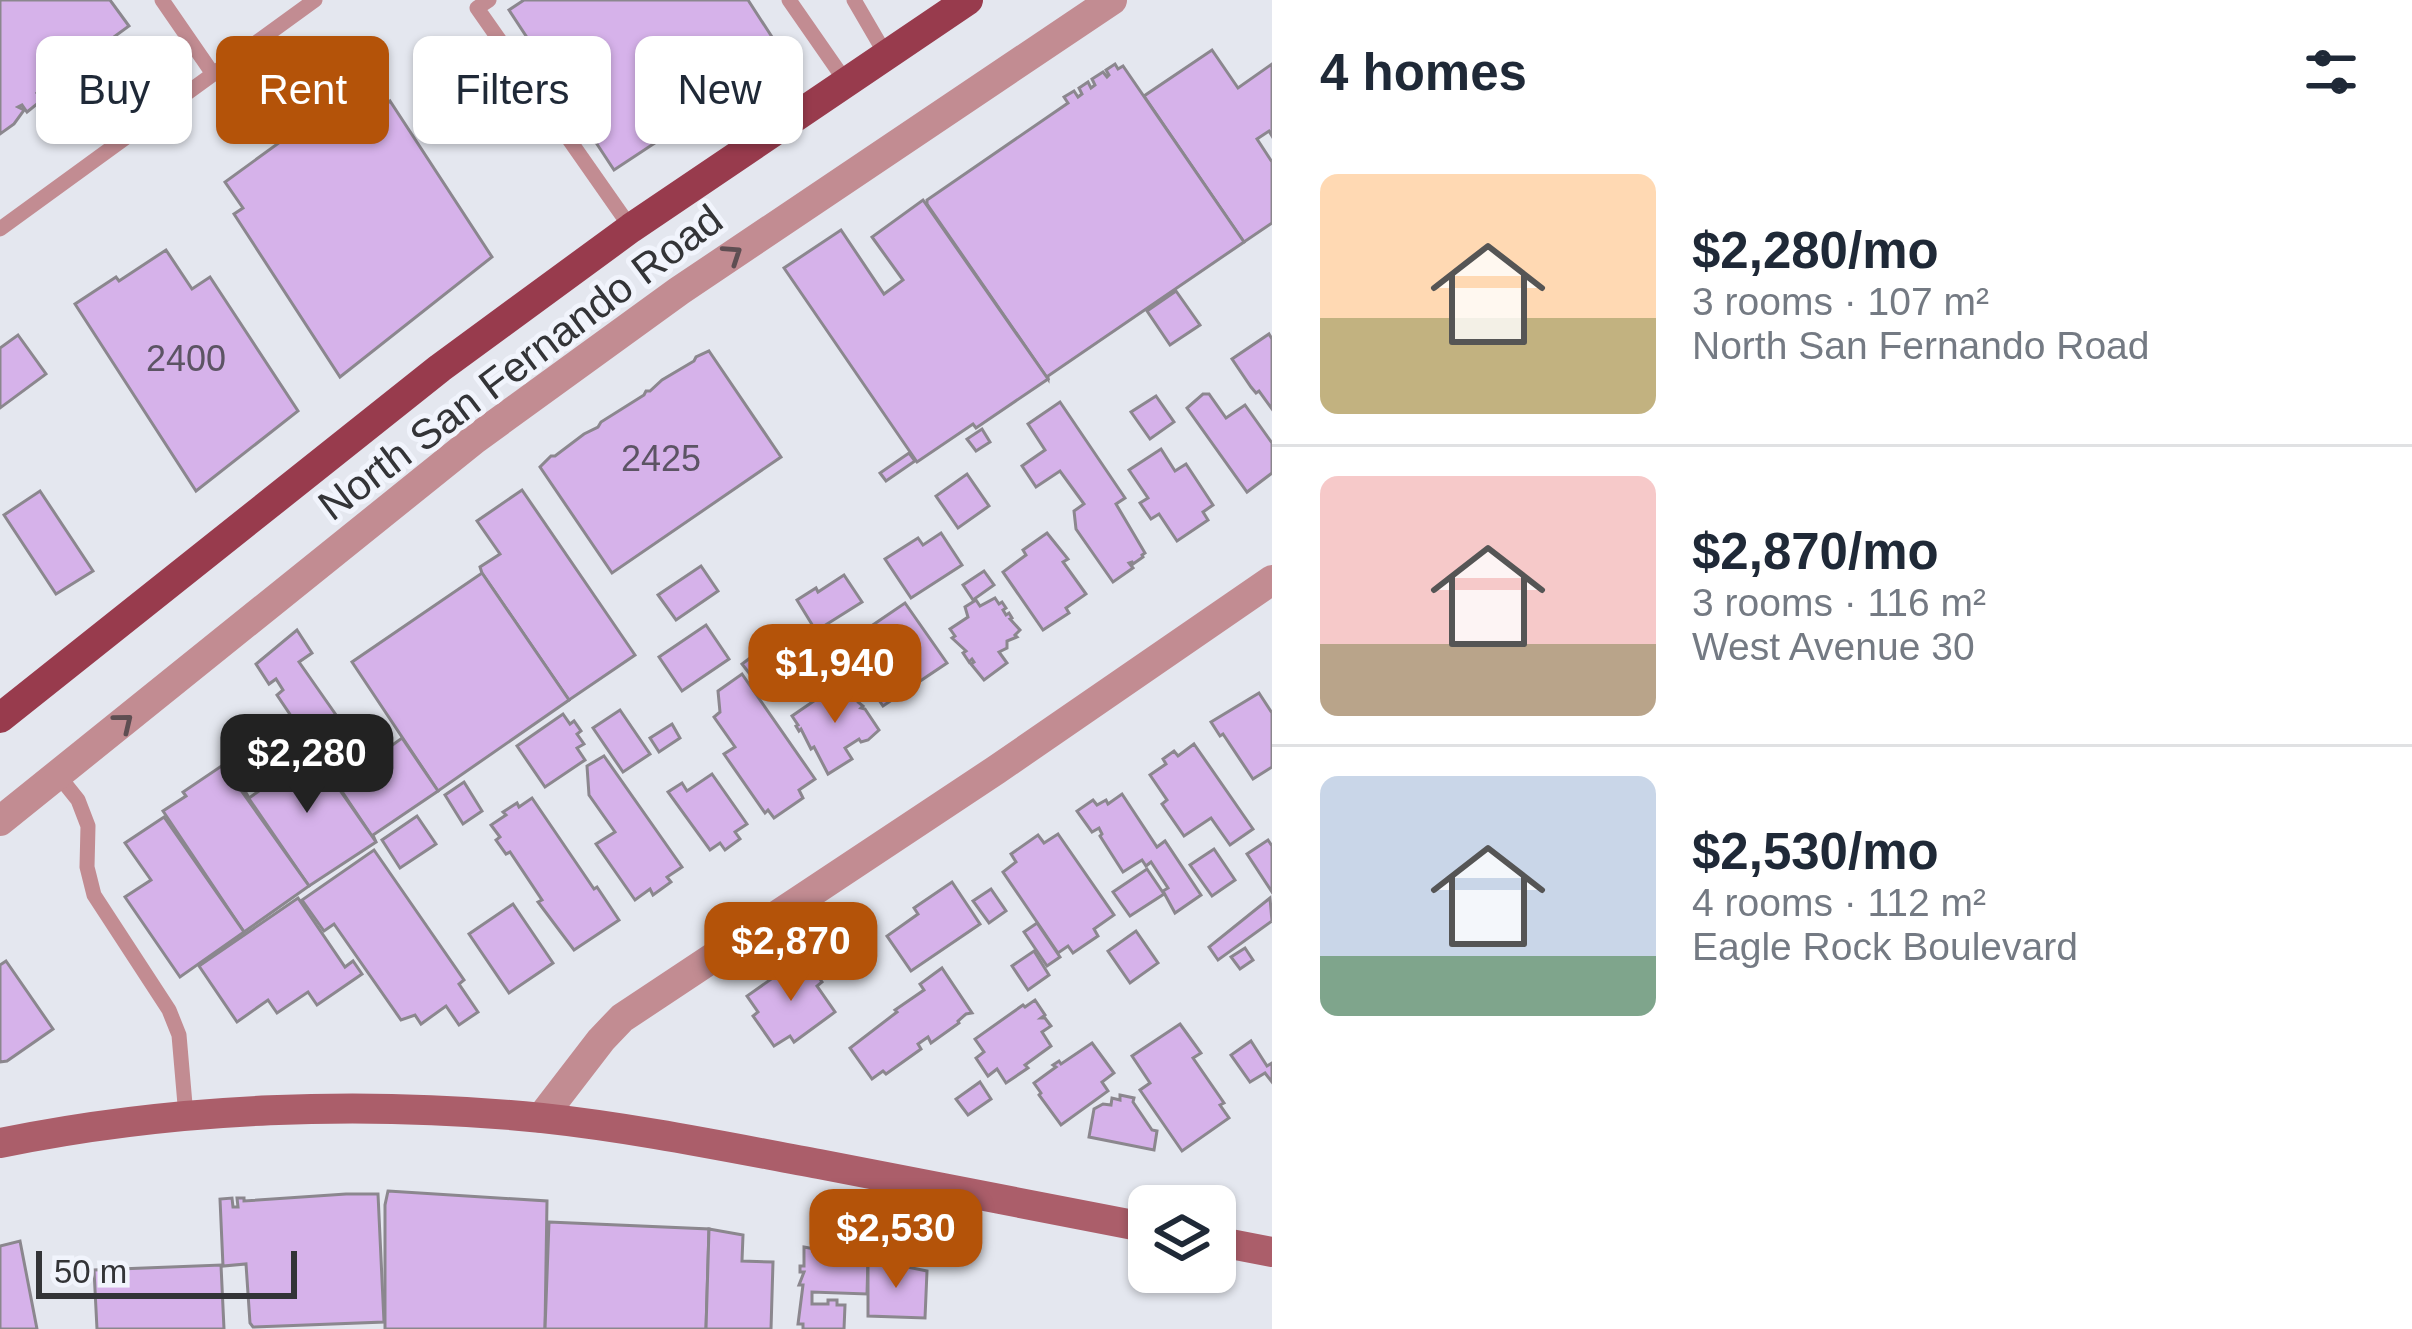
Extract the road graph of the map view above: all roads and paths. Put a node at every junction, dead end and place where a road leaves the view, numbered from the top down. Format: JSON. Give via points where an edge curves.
{"nodes":[{"id":1,"x":162,"y":0,"type":"edge"},
{"id":2,"x":489,"y":0,"type":"edge"},
{"id":3,"x":789,"y":0,"type":"edge"},
{"id":4,"x":854,"y":0,"type":"edge"},
{"id":5,"x":968,"y":0,"type":"edge"},
{"id":6,"x":1112,"y":0,"type":"edge"},
{"id":7,"x":306,"y":3,"type":"edge"},
{"id":8,"x":886,"y":55,"type":"junction"},
{"id":9,"x":213,"y":74,"type":"junction"},
{"id":10,"x":846,"y":82,"type":"junction"},
{"id":11,"x":631,"y":228,"type":"junction"},
{"id":12,"x":0,"y":230,"type":"edge"},
{"id":13,"x":1272,"y":580,"type":"edge"},
{"id":14,"x":0,"y":718,"type":"edge"},
{"id":15,"x":58,"y":775,"type":"junction"},
{"id":16,"x":0,"y":821,"type":"edge"},
{"id":17,"x":186,"y":1116,"type":"junction"},
{"id":18,"x":541,"y":1118,"type":"junction"},
{"id":19,"x":0,"y":1143,"type":"edge"},
{"id":20,"x":1128,"y":1224,"type":"edge"},
{"id":21,"x":1236,"y":1245,"type":"edge"},
{"id":22,"x":1272,"y":1252,"type":"edge"}],
"edges":[{"from":1,"to":9,"type":"lane"},
{"from":2,"to":11,"type":"lane","via":[[477,8]]},
{"from":3,"to":10,"type":"lane"},
{"from":4,"to":8,"type":"lane"},
{"from":5,"to":8,"type":"main road","name":"North San Fernando Road"},
{"from":15,"to":6,"type":"street","name":"North San Fernando Road","one_way":true,"via":[[494,426],[679,290]]},
{"from":7,"to":9,"type":"lane"},
{"from":8,"to":10,"type":"main road","name":"North San Fernando Road"},
{"from":9,"to":12,"type":"lane"},
{"from":10,"to":11,"type":"main road","name":"North San Fernando Road"},
{"from":11,"to":14,"type":"main road","name":"North San Fernando Road","via":[[440,368]]},
{"from":13,"to":18,"type":"street","via":[[622,1018]]},
{"from":15,"to":16,"type":"street","name":"North San Fernando Road"},
{"from":15,"to":17,"type":"lane","via":[[88,826],[94,896],[179,1035]]},
{"from":17,"to":18,"type":"main road","via":[[366,1108]]},
{"from":17,"to":19,"type":"main road"},
{"from":18,"to":20,"type":"main road"},
{"from":21,"to":22,"type":"main road"}]}
